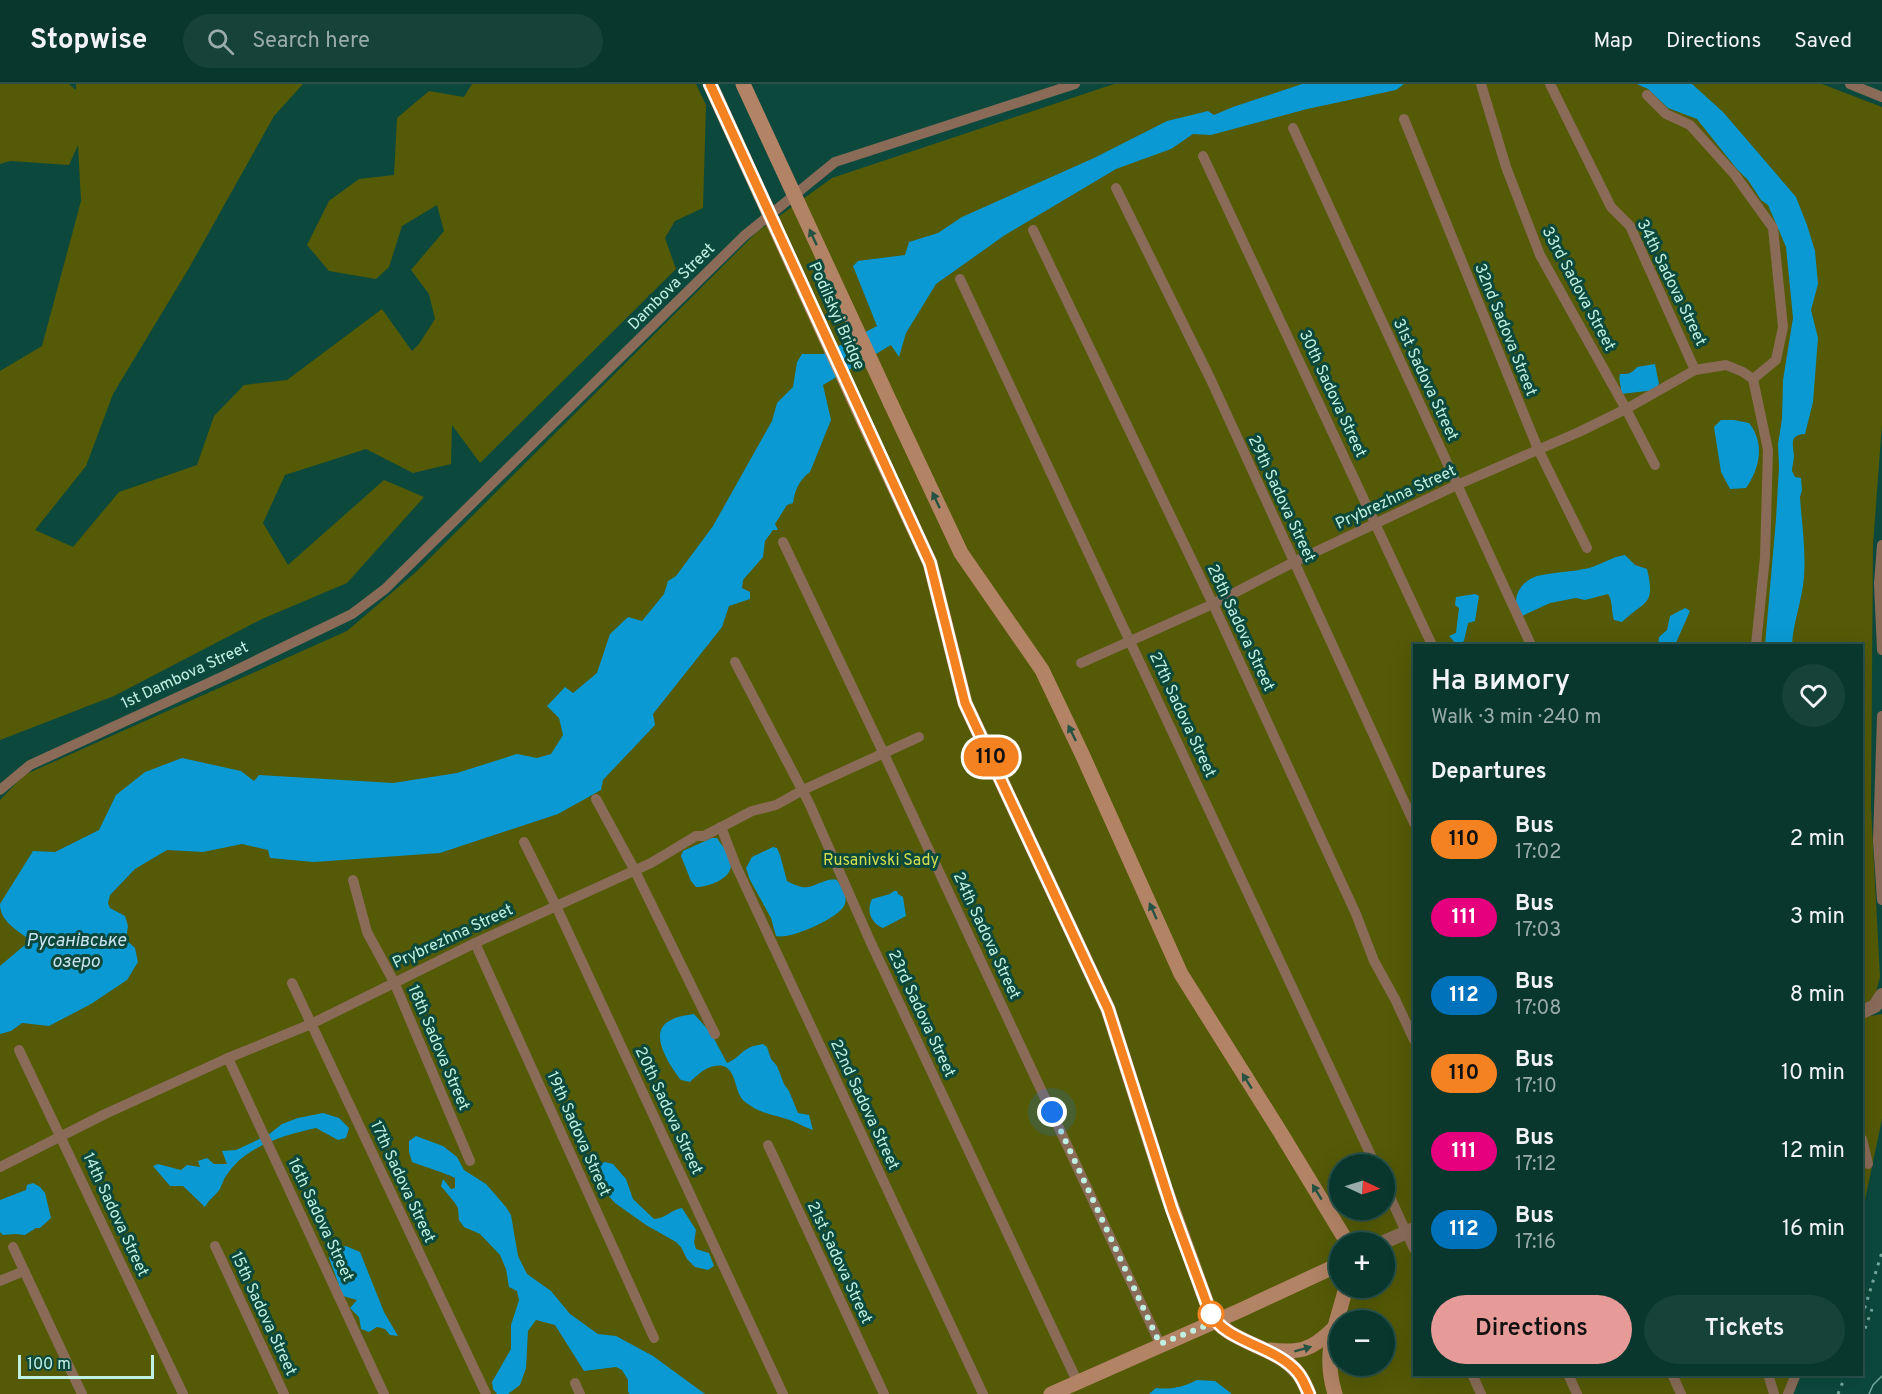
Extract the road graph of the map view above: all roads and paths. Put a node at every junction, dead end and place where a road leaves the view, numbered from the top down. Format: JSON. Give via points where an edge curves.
{"nodes":[{"id":1,"x":710,"y":84,"type":"edge"},
{"id":2,"x":743,"y":84,"type":"edge"},
{"id":3,"x":1075,"y":84,"type":"edge"},
{"id":4,"x":1481,"y":84,"type":"edge"},
{"id":5,"x":1550,"y":84,"type":"edge"},
{"id":6,"x":1850,"y":84,"type":"edge"},
{"id":7,"x":1647,"y":95,"type":"dead end"},
{"id":8,"x":1882,"y":97,"type":"edge"},
{"id":9,"x":1404,"y":119,"type":"dead end"},
{"id":10,"x":1293,"y":128,"type":"dead end"},
{"id":11,"x":1203,"y":156,"type":"dead end"},
{"id":12,"x":1116,"y":188,"type":"dead end"},
{"id":13,"x":1033,"y":230,"type":"dead end"},
{"id":14,"x":960,"y":279,"type":"dead end"},
{"id":15,"x":1695,"y":370,"type":"junction"},
{"id":16,"x":1753,"y":380,"type":"junction"},
{"id":17,"x":1626,"y":409,"type":"junction"},
{"id":18,"x":1538,"y":449,"type":"junction"},
{"id":19,"x":1655,"y":465,"type":"dead end"},
{"id":20,"x":1456,"y":485,"type":"junction"},
{"id":21,"x":1377,"y":524,"type":"junction"},
{"id":22,"x":783,"y":542,"type":"dead end"},
{"id":23,"x":1882,"y":545,"type":"edge"},
{"id":24,"x":1587,"y":548,"type":"dead end"},
{"id":25,"x":1294,"y":562,"type":"junction"},
{"id":26,"x":1213,"y":604,"type":"junction"},
{"id":27,"x":352,"y":614,"type":"joint"},
{"id":28,"x":1131,"y":640,"type":"junction"},
{"id":29,"x":1432,"y":644,"type":"edge"},
{"id":30,"x":1531,"y":644,"type":"edge"},
{"id":31,"x":1756,"y":644,"type":"edge"},
{"id":32,"x":1882,"y":650,"type":"edge"},
{"id":33,"x":735,"y":662,"type":"dead end"},
{"id":34,"x":1081,"y":663,"type":"dead end"},
{"id":35,"x":1882,"y":716,"type":"edge"},
{"id":36,"x":919,"y":737,"type":"dead end"},
{"id":37,"x":884,"y":754,"type":"junction"},
{"id":38,"x":0,"y":789,"type":"edge"},
{"id":39,"x":802,"y":790,"type":"junction"},
{"id":40,"x":596,"y":799,"type":"dead end"},
{"id":41,"x":1413,"y":821,"type":"edge"},
{"id":42,"x":721,"y":827,"type":"junction"},
{"id":43,"x":524,"y":842,"type":"dead end"},
{"id":44,"x":634,"y":869,"type":"junction"},
{"id":45,"x":353,"y":880,"type":"dead end"},
{"id":46,"x":1882,"y":900,"type":"edge"},
{"id":47,"x":556,"y":906,"type":"junction"},
{"id":48,"x":475,"y":943,"type":"junction"},
{"id":49,"x":394,"y":982,"type":"junction"},
{"id":50,"x":292,"y":983,"type":"dead end"},
{"id":51,"x":1882,"y":995,"type":"edge"},
{"id":52,"x":1863,"y":1012,"type":"edge"},
{"id":53,"x":311,"y":1024,"type":"junction"},
{"id":54,"x":715,"y":1034,"type":"dead end"},
{"id":55,"x":1413,"y":1038,"type":"edge"},
{"id":56,"x":19,"y":1050,"type":"dead end"},
{"id":57,"x":228,"y":1059,"type":"junction"},
{"id":58,"x":60,"y":1136,"type":"junction"},
{"id":59,"x":1863,"y":1143,"type":"edge"},
{"id":60,"x":768,"y":1145,"type":"dead end"},
{"id":61,"x":1370,"y":1154,"type":"edge"},
{"id":62,"x":470,"y":1161,"type":"dead end"},
{"id":63,"x":1868,"y":1164,"type":"dead end"},
{"id":64,"x":0,"y":1167,"type":"edge"},
{"id":65,"x":1395,"y":1203,"type":"edge"},
{"id":66,"x":1411,"y":1230,"type":"edge"},
{"id":67,"x":1341,"y":1232,"type":"edge"},
{"id":68,"x":1395,"y":1237,"type":"edge"},
{"id":69,"x":215,"y":1246,"type":"dead end"},
{"id":70,"x":13,"y":1247,"type":"dead end"},
{"id":71,"x":1329,"y":1269,"type":"edge"},
{"id":72,"x":24,"y":1271,"type":"junction"},
{"id":73,"x":0,"y":1281,"type":"edge"},
{"id":74,"x":1215,"y":1322,"type":"junction"},
{"id":75,"x":1329,"y":1333,"type":"edge"},
{"id":76,"x":654,"y":1338,"type":"dead end"},
{"id":77,"x":1160,"y":1344,"type":"junction"},
{"id":78,"x":1266,"y":1350,"type":"junction"},
{"id":79,"x":1330,"y":1376,"type":"edge"},
{"id":80,"x":1473,"y":1376,"type":"edge"},
{"id":81,"x":1569,"y":1376,"type":"edge"},
{"id":82,"x":1673,"y":1376,"type":"edge"},
{"id":83,"x":1768,"y":1376,"type":"edge"},
{"id":84,"x":1795,"y":1378,"type":"edge"},
{"id":85,"x":1077,"y":1381,"type":"junction"},
{"id":86,"x":574,"y":1383,"type":"dead end"},
{"id":87,"x":82,"y":1394,"type":"edge"},
{"id":88,"x":183,"y":1394,"type":"edge"},
{"id":89,"x":284,"y":1394,"type":"edge"},
{"id":90,"x":384,"y":1394,"type":"edge"},
{"id":91,"x":486,"y":1394,"type":"edge"},
{"id":92,"x":580,"y":1394,"type":"edge"},
{"id":93,"x":783,"y":1394,"type":"edge"},
{"id":94,"x":884,"y":1394,"type":"edge"},
{"id":95,"x":983,"y":1394,"type":"edge"},
{"id":96,"x":1051,"y":1394,"type":"edge"},
{"id":97,"x":1309,"y":1394,"type":"edge"},
{"id":98,"x":1335,"y":1394,"type":"edge"},
{"id":99,"x":1481,"y":1394,"type":"edge"},
{"id":100,"x":1577,"y":1394,"type":"edge"},
{"id":101,"x":1681,"y":1394,"type":"edge"},
{"id":102,"x":1774,"y":1394,"type":"edge"},
{"id":103,"x":1788,"y":1394,"type":"edge"}],
"edges":[{"from":1,"to":74,"type":"main road","name":"Podilskyi Bridge","bridge":true,"via":[[930,563],[965,703],[1108,1009],[1187,1251]]},
{"from":67,"to":2,"type":"main road","name":"Podilskyi Bridge","one_way":true,"bridge":true,"via":[[1181,974],[1041,670],[960,553]]},
{"from":3,"to":27,"type":"street","name":"Dambova Street","via":[[835,162],[749,232],[392,582]]},
{"from":4,"to":17,"type":"street","name":"33rd Sadova Street","via":[[1506,167],[1540,255]]},
{"from":5,"to":15,"type":"street","name":"34th Sadova Street","via":[[1611,207],[1630,226]]},
{"from":6,"to":8,"type":"street"},
{"from":7,"to":16,"type":"street","via":[[1666,114],[1690,125],[1735,175],[1773,228],[1783,327],[1776,360]]},
{"from":9,"to":18,"type":"street","name":"32nd Sadova Street"},
{"from":10,"to":20,"type":"street","name":"31st Sadova Street"},
{"from":11,"to":21,"type":"street","name":"30th Sadova Street"},
{"from":12,"to":25,"type":"street","name":"29th Sadova Street","via":[[1210,378]]},
{"from":13,"to":26,"type":"street","name":"28th Sadova Street"},
{"from":14,"to":28,"type":"street","name":"27th Sadova Street"},
{"from":15,"to":16,"type":"street","name":"Prybrezhna Street","via":[[1726,365]]},
{"from":15,"to":17,"type":"street","name":"Prybrezhna Street"},
{"from":16,"to":31,"type":"street","via":[[1768,450],[1765,557]]},
{"from":17,"to":18,"type":"street","name":"Prybrezhna Street"},
{"from":17,"to":19,"type":"street","name":"33rd Sadova Street"},
{"from":18,"to":20,"type":"street","name":"Prybrezhna Street"},
{"from":18,"to":24,"type":"street","name":"32nd Sadova Street"},
{"from":20,"to":21,"type":"street","name":"Prybrezhna Street"},
{"from":20,"to":30,"type":"street","name":"31st Sadova Street"},
{"from":21,"to":25,"type":"street","name":"Prybrezhna Street"},
{"from":21,"to":29,"type":"street","name":"30th Sadova Street"},
{"from":22,"to":37,"type":"street","name":"24th Sadova Street"},
{"from":23,"to":32,"type":"street"},
{"from":25,"to":26,"type":"street","name":"Prybrezhna Street"},
{"from":25,"to":41,"type":"street","name":"29th Sadova Street"},
{"from":26,"to":28,"type":"street","name":"Prybrezhna Street"},
{"from":26,"to":55,"type":"street","name":"28th Sadova Street","via":[[1356,914],[1374,962]]},
{"from":27,"to":38,"type":"street","name":"1st Dambova Street","via":[[30,765]]},
{"from":28,"to":34,"type":"street","name":"Prybrezhna Street"},
{"from":28,"to":61,"type":"street","name":"27th Sadova Street"},
{"from":33,"to":39,"type":"street","name":"23rd Sadova Street"},
{"from":35,"to":46,"type":"street","via":[[1878,831]]},
{"from":36,"to":37,"type":"street","name":"Prybrezhna Street"},
{"from":37,"to":39,"type":"street","name":"Prybrezhna Street"},
{"from":37,"to":77,"type":"street","name":"24th Sadova Street"},
{"from":39,"to":42,"type":"street","name":"Prybrezhna Street"},
{"from":39,"to":85,"type":"street","name":"23rd Sadova Street"},
{"from":40,"to":44,"type":"street"},
{"from":42,"to":44,"type":"street","name":"Prybrezhna Street"},
{"from":42,"to":95,"type":"street","name":"22nd Sadova Street"},
{"from":43,"to":47,"type":"street","name":"20th Sadova Street"},
{"from":44,"to":47,"type":"street","name":"Prybrezhna Street"},
{"from":44,"to":54,"type":"street"},
{"from":45,"to":49,"type":"street","name":"18th Sadova Street","via":[[367,932]]},
{"from":47,"to":48,"type":"street","name":"Prybrezhna Street"},
{"from":47,"to":93,"type":"street","name":"20th Sadova Street"},
{"from":48,"to":49,"type":"street","name":"Prybrezhna Street"},
{"from":48,"to":76,"type":"street","name":"19th Sadova Street"},
{"from":49,"to":53,"type":"street","name":"Prybrezhna Street"},
{"from":49,"to":62,"type":"street","name":"18th Sadova Street"},
{"from":50,"to":53,"type":"street","name":"17th Sadova Street"},
{"from":51,"to":52,"type":"street","via":[[1875,1006]]},
{"from":53,"to":57,"type":"street","name":"Prybrezhna Street"},
{"from":53,"to":91,"type":"street","name":"17th Sadova Street"},
{"from":56,"to":58,"type":"street","name":"14th Sadova Street"},
{"from":57,"to":58,"type":"street","name":"Prybrezhna Street"},
{"from":57,"to":90,"type":"street","name":"16th Sadova Street"},
{"from":58,"to":64,"type":"street","name":"Prybrezhna Street"},
{"from":58,"to":88,"type":"street","name":"14th Sadova Street"},
{"from":59,"to":63,"type":"street"},
{"from":60,"to":94,"type":"street","name":"21st Sadova Street"},
{"from":65,"to":66,"type":"street"},
{"from":66,"to":68,"type":"street"},
{"from":69,"to":89,"type":"street","name":"15th Sadova Street"},
{"from":70,"to":72,"type":"street"},
{"from":71,"to":74,"type":"main road"},
{"from":72,"to":73,"type":"street"},
{"from":72,"to":87,"type":"street"},
{"from":74,"to":77,"type":"main road"},
{"from":74,"to":78,"type":"main road"},
{"from":78,"to":75,"type":"main road","one_way":true,"via":[[1306,1350]]},
{"from":77,"to":85,"type":"main road"},
{"from":78,"to":97,"type":"main road","via":[[1299,1374]]},
{"from":79,"to":98,"type":"main road"},
{"from":80,"to":99,"type":"street"},
{"from":81,"to":100,"type":"street"},
{"from":82,"to":101,"type":"street"},
{"from":83,"to":102,"type":"street"},
{"from":84,"to":103,"type":"street"},
{"from":85,"to":96,"type":"main road"},
{"from":86,"to":92,"type":"street"}]}
